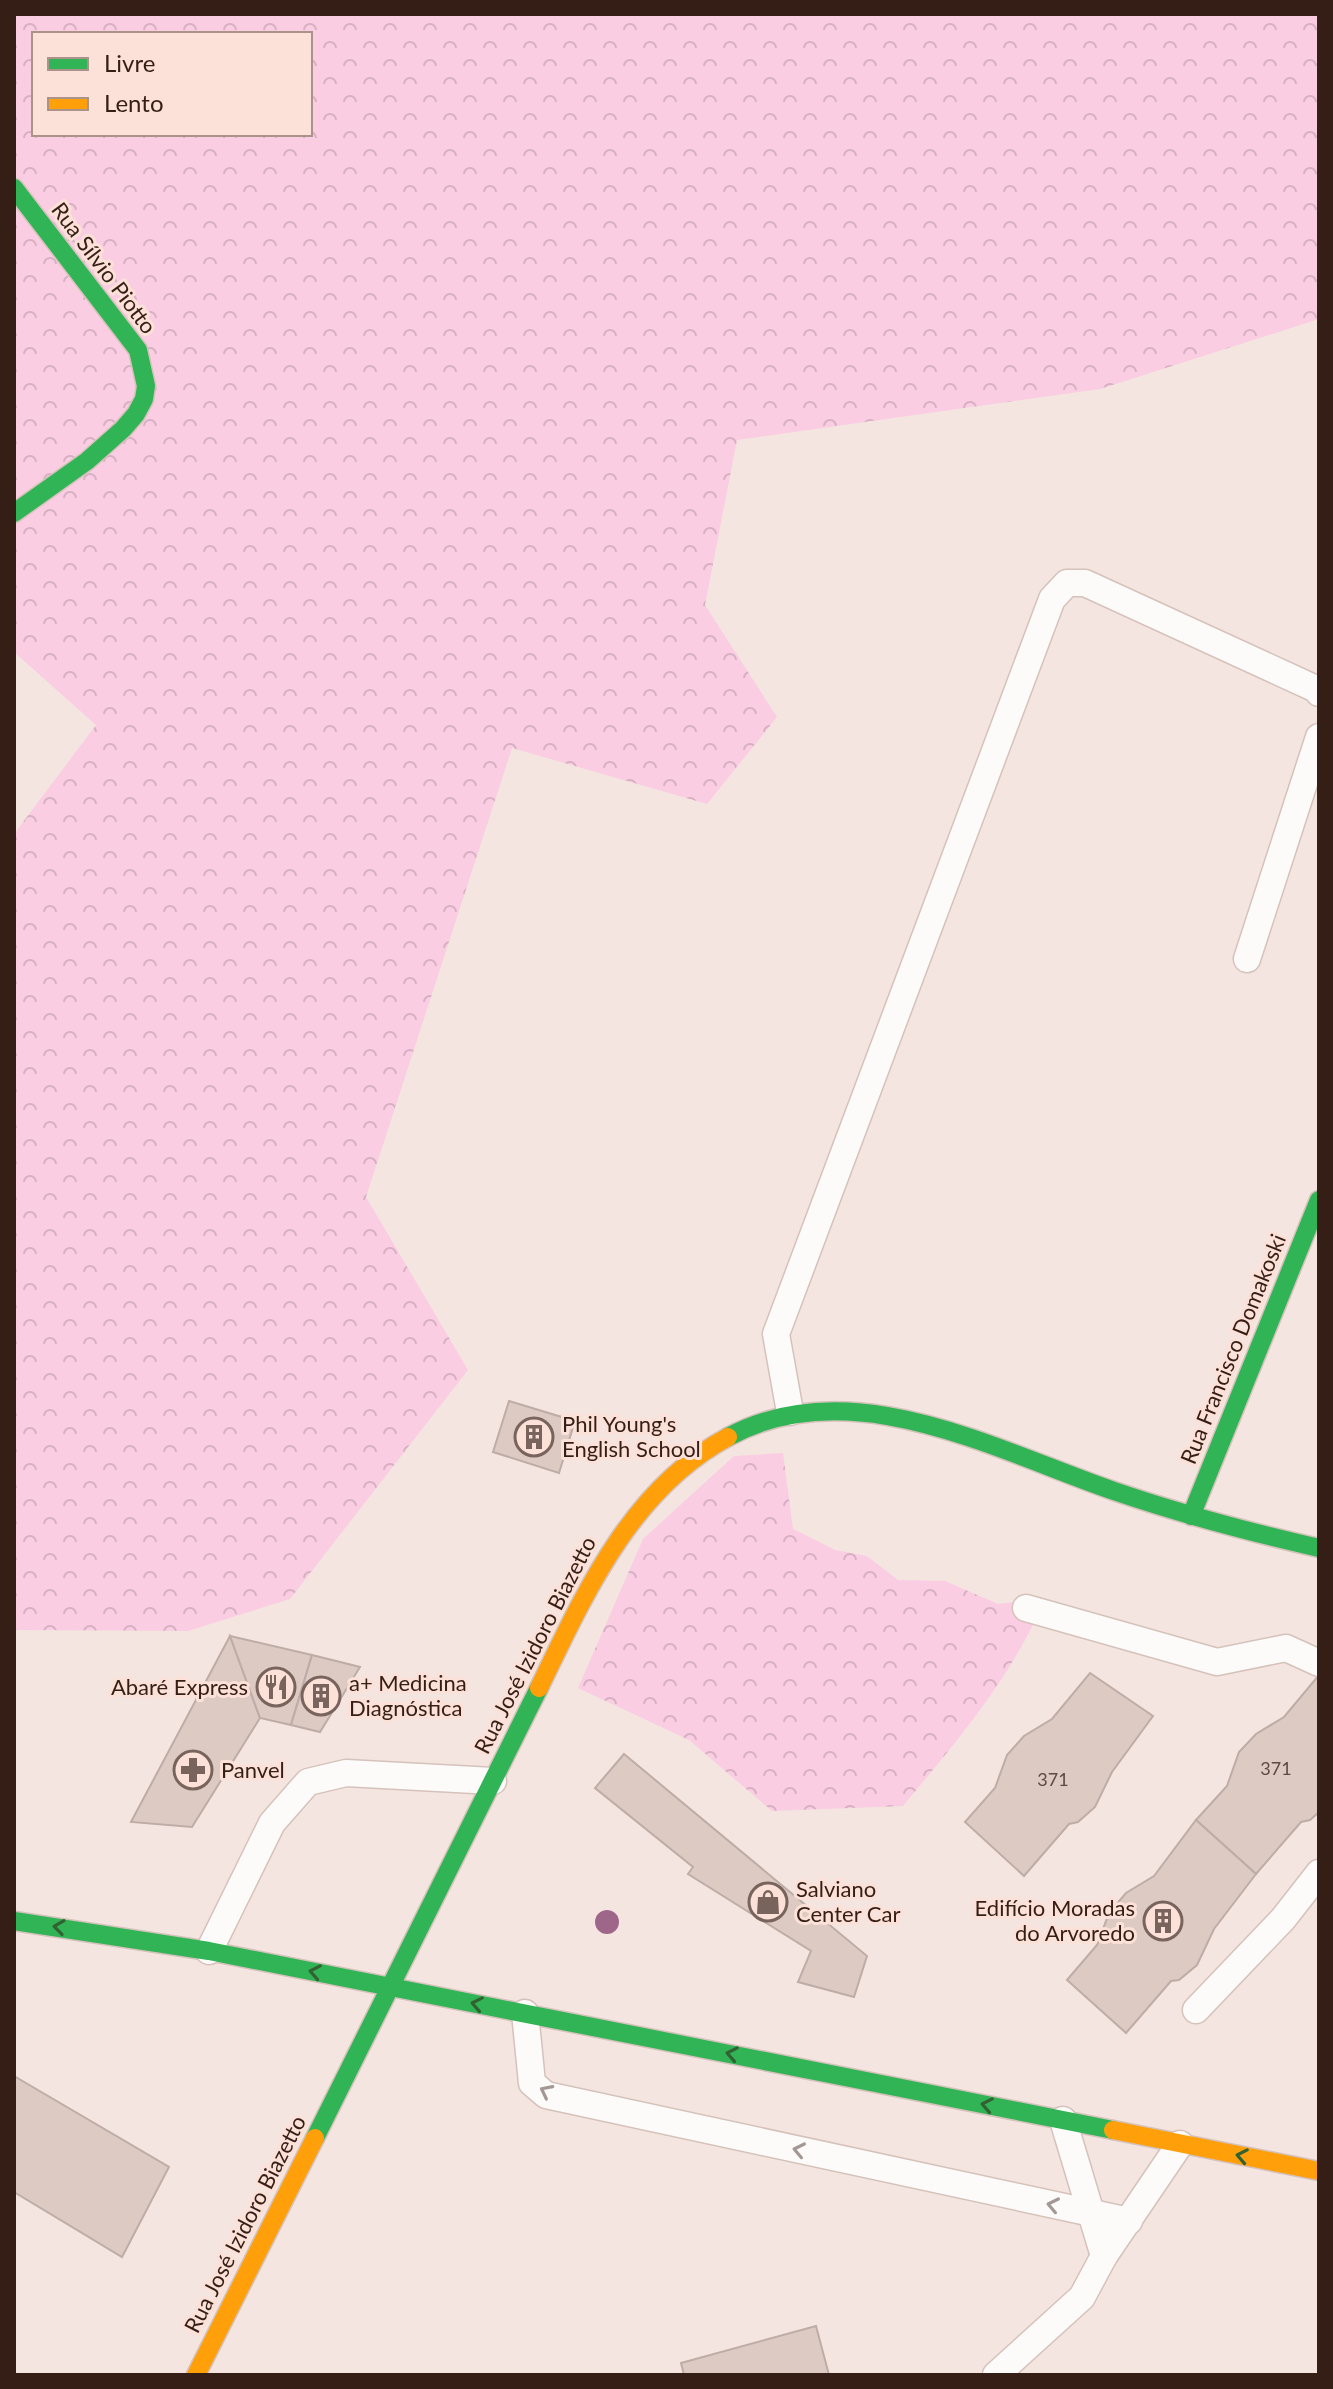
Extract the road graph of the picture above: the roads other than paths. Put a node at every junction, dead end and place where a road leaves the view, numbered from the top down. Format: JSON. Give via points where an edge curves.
{"nodes":[{"id":1,"x":14,"y":188,"type":"edge"},
{"id":2,"x":14,"y":513,"type":"edge"},
{"id":3,"x":1319,"y":693,"type":"edge"},
{"id":4,"x":1319,"y":737,"type":"edge"},
{"id":5,"x":1247,"y":959,"type":"dead end"},
{"id":6,"x":1319,"y":1200,"type":"edge"},
{"id":7,"x":790,"y":1412,"type":"junction"},
{"id":8,"x":1191,"y":1516,"type":"junction"},
{"id":9,"x":1319,"y":1548,"type":"edge"},
{"id":10,"x":1026,"y":1608,"type":"dead end"},
{"id":11,"x":1319,"y":1663,"type":"edge"},
{"id":12,"x":493,"y":1781,"type":"junction"},
{"id":13,"x":1319,"y":1873,"type":"edge"},
{"id":14,"x":14,"y":1921,"type":"edge"},
{"id":15,"x":209,"y":1951,"type":"junction"},
{"id":16,"x":392,"y":1987,"type":"junction"},
{"id":17,"x":1196,"y":2010,"type":"dead end"},
{"id":18,"x":525,"y":2013,"type":"junction"},
{"id":19,"x":1063,"y":2120,"type":"junction"},
{"id":20,"x":1180,"y":2144,"type":"junction"},
{"id":21,"x":1319,"y":2171,"type":"edge"},
{"id":22,"x":1091,"y":2214,"type":"junction"},
{"id":23,"x":1129,"y":2221,"type":"junction"},
{"id":24,"x":1104,"y":2256,"type":"junction"},
{"id":25,"x":196,"y":2375,"type":"edge"},
{"id":26,"x":996,"y":2375,"type":"edge"}],
"edges":[{"from":1,"to":2,"type":"street","name":"Rua Sílvio Piotto","via":[[138,350],[146,374],[144,399],[130,421]]},
{"from":3,"to":7,"type":"lane","via":[[1085,583],[1067,583],[1052,599],[776,1334]]},
{"from":4,"to":5,"type":"lane"},
{"from":6,"to":8,"type":"street","name":"Rua Francisco Domakoski"},
{"from":7,"to":8,"type":"street","name":"Rua José Izidoro Biazetto","via":[[836,1409],[899,1418]]},
{"from":7,"to":12,"type":"street","name":"Rua José Izidoro Biazetto","via":[[696,1454],[651,1495],[615,1541],[588,1588]]},
{"from":8,"to":9,"type":"street","name":"Rua José Izidoro Biazetto"},
{"from":10,"to":11,"type":"lane","via":[[1217,1662],[1286,1648]]},
{"from":12,"to":15,"type":"lane","via":[[346,1773],[308,1782],[272,1823]]},
{"from":12,"to":16,"type":"street","name":"Rua José Izidoro Biazetto"},
{"from":13,"to":17,"type":"lane"},
{"from":15,"to":14,"type":"street","one_way":true},
{"from":16,"to":15,"type":"street","one_way":true},
{"from":18,"to":16,"type":"street","one_way":true},
{"from":16,"to":25,"type":"street","name":"Rua José Izidoro Biazetto"},
{"from":19,"to":18,"type":"street","one_way":true},
{"from":22,"to":18,"type":"lane","one_way":true,"via":[[546,2095],[532,2083]]},
{"from":19,"to":20,"type":"street"},
{"from":19,"to":22,"type":"lane"},
{"from":21,"to":20,"type":"street","one_way":true},
{"from":20,"to":23,"type":"lane"},
{"from":22,"to":23,"type":"lane"},
{"from":22,"to":24,"type":"lane"},
{"from":23,"to":24,"type":"lane"},
{"from":24,"to":26,"type":"lane","via":[[1082,2297]]}]}
